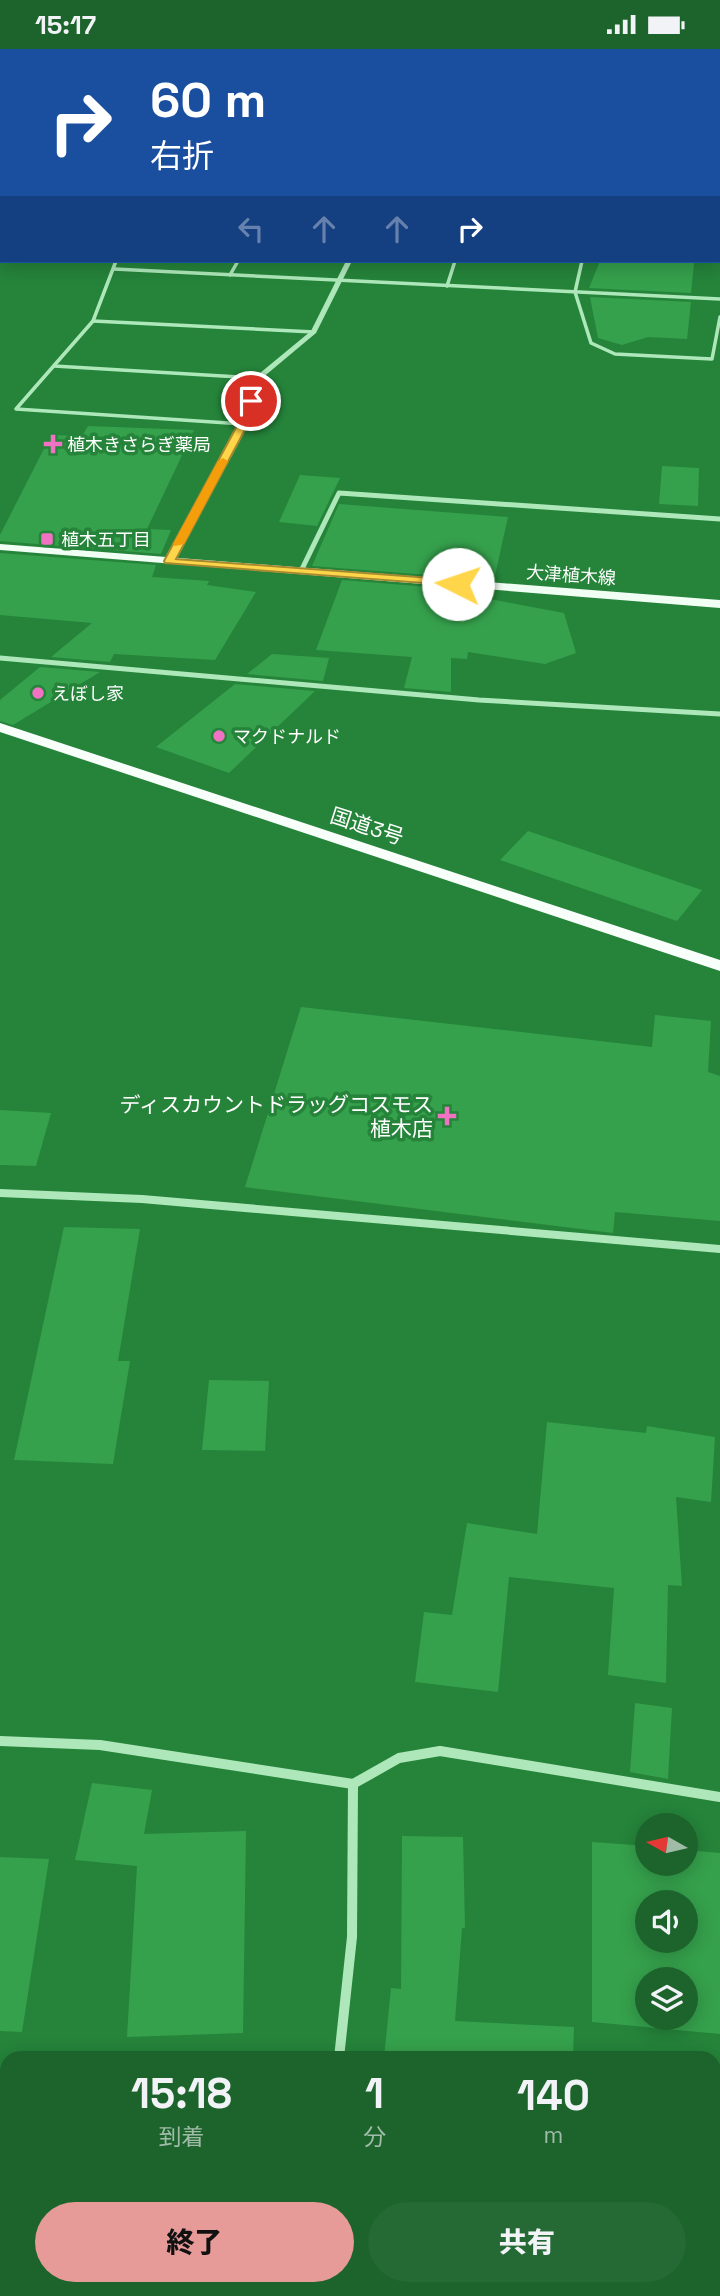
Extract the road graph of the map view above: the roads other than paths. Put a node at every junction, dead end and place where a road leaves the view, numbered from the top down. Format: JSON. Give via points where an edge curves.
{"nodes":[{"id":1,"x":116,"y":263,"type":"edge"},
{"id":2,"x":237,"y":263,"type":"edge"},
{"id":3,"x":348,"y":263,"type":"edge"},
{"id":4,"x":453,"y":263,"type":"edge"},
{"id":5,"x":582,"y":263,"type":"edge"},
{"id":6,"x":114,"y":269,"type":"junction"},
{"id":7,"x":230,"y":275,"type":"junction"},
{"id":8,"x":339,"y":282,"type":"junction"},
{"id":9,"x":447,"y":286,"type":"junction"},
{"id":10,"x":575,"y":292,"type":"junction"},
{"id":11,"x":720,"y":299,"type":"edge"},
{"id":12,"x":720,"y":317,"type":"edge"},
{"id":13,"x":93,"y":321,"type":"junction"},
{"id":14,"x":314,"y":333,"type":"junction"},
{"id":15,"x":54,"y":366,"type":"junction"},
{"id":16,"x":258,"y":378,"type":"junction"},
{"id":17,"x":243,"y":424,"type":"junction"},
{"id":18,"x":720,"y":519,"type":"edge"},
{"id":19,"x":0,"y":547,"type":"edge"},
{"id":20,"x":169,"y":561,"type":"junction"},
{"id":21,"x":301,"y":572,"type":"junction"},
{"id":22,"x":720,"y":604,"type":"edge"},
{"id":23,"x":0,"y":657,"type":"edge"},
{"id":24,"x":720,"y":714,"type":"edge"},
{"id":25,"x":0,"y":727,"type":"edge"},
{"id":26,"x":720,"y":966,"type":"edge"},
{"id":27,"x":0,"y":1193,"type":"edge"},
{"id":28,"x":720,"y":1249,"type":"edge"},
{"id":29,"x":0,"y":1741,"type":"edge"},
{"id":30,"x":353,"y":1784,"type":"junction"},
{"id":31,"x":720,"y":1797,"type":"edge"},
{"id":32,"x":340,"y":2051,"type":"edge"}],
"edges":[{"from":1,"to":6,"type":"street"},
{"from":2,"to":7,"type":"street"},
{"from":3,"to":8,"type":"street"},
{"from":4,"to":9,"type":"street"},
{"from":5,"to":10,"type":"street"},
{"from":6,"to":7,"type":"street"},
{"from":6,"to":13,"type":"street"},
{"from":7,"to":8,"type":"street"},
{"from":8,"to":9,"type":"street"},
{"from":8,"to":14,"type":"street"},
{"from":9,"to":10,"type":"street"},
{"from":10,"to":11,"type":"street"},
{"from":10,"to":12,"type":"street","via":[[591,343],[615,353],[712,359]]},
{"from":13,"to":14,"type":"street"},
{"from":13,"to":15,"type":"street"},
{"from":14,"to":16,"type":"street"},
{"from":15,"to":16,"type":"street"},
{"from":15,"to":17,"type":"street","via":[[16,409]]},
{"from":16,"to":17,"type":"street"},
{"from":17,"to":20,"type":"street"},
{"from":18,"to":21,"type":"street","via":[[339,493]]},
{"from":19,"to":20,"type":"main road","name":"大津植木線"},
{"from":20,"to":21,"type":"main road","name":"大津植木線"},
{"from":21,"to":22,"type":"main road","name":"大津植木線"},
{"from":23,"to":24,"type":"street","via":[[479,700]]},
{"from":25,"to":26,"type":"highway","name":"国道3号"},
{"from":27,"to":28,"type":"street","via":[[155,1200]]},
{"from":29,"to":30,"type":"street","via":[[100,1745]]},
{"from":30,"to":31,"type":"street","via":[[398,1758],[440,1751]]},
{"from":30,"to":32,"type":"street","via":[[352,1937]]}]}
